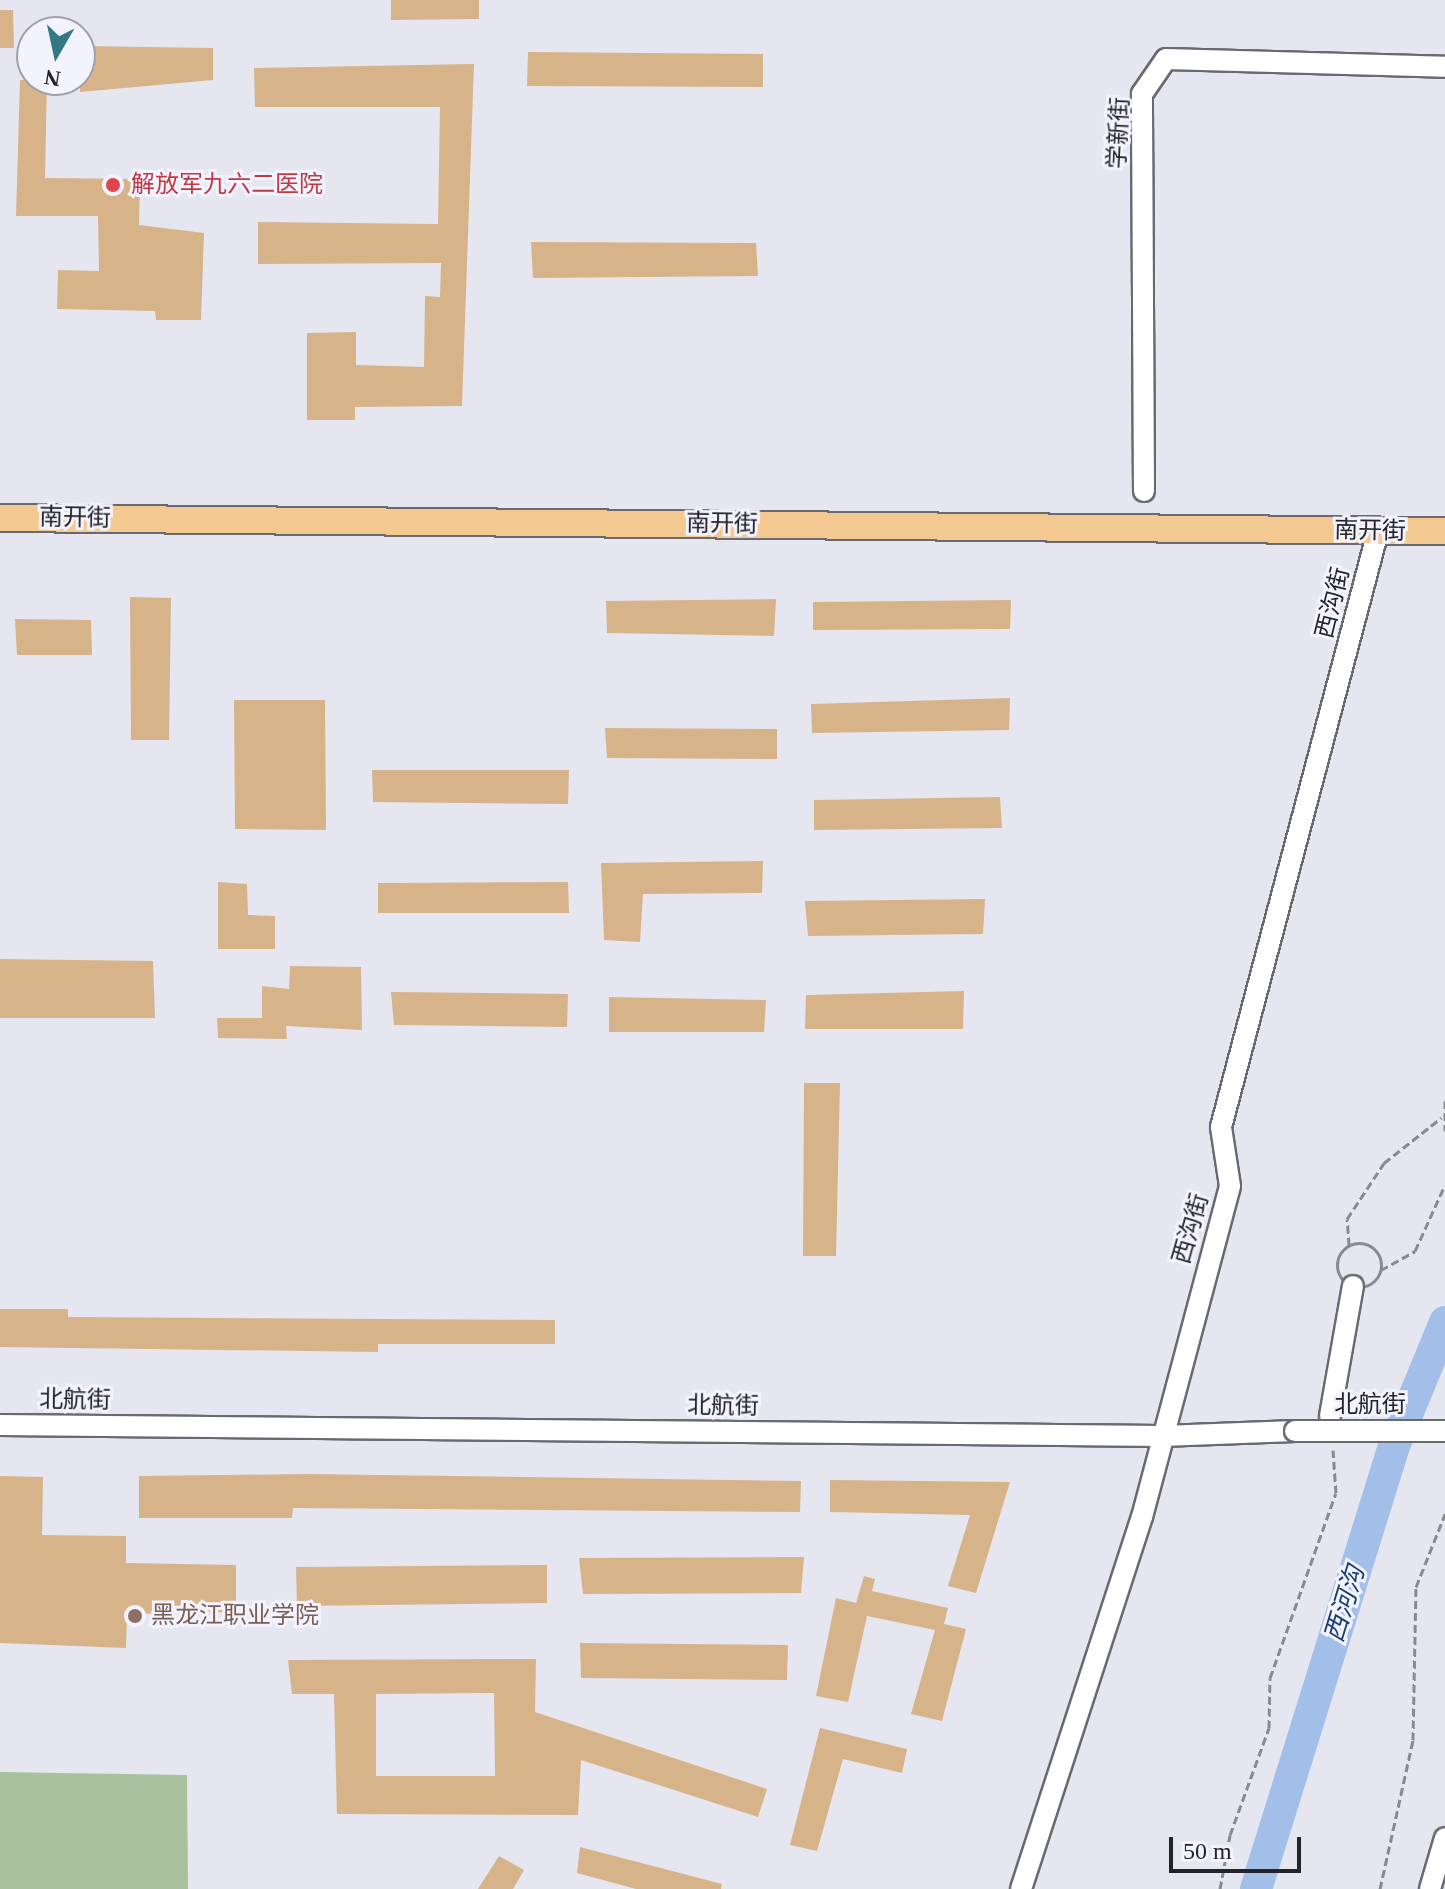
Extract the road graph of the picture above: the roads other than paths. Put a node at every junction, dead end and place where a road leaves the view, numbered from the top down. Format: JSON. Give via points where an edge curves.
{"nodes":[{"id":1,"x":1443,"y":66,"type":"edge"},
{"id":2,"x":1144,"y":491,"type":"dead end"},
{"id":3,"x":0,"y":518,"type":"edge"},
{"id":4,"x":1378,"y":531,"type":"junction"},
{"id":5,"x":1445,"y":531,"type":"edge"},
{"id":6,"x":1353,"y":1286,"type":"road end"},
{"id":7,"x":1330,"y":1416,"type":"road end"},
{"id":8,"x":0,"y":1425,"type":"edge"},
{"id":9,"x":1445,"y":1431,"type":"edge"},
{"id":10,"x":1162,"y":1436,"type":"junction"},
{"id":11,"x":1445,"y":1838,"type":"edge"},
{"id":12,"x":1021,"y":1889,"type":"edge"},
{"id":13,"x":1430,"y":1889,"type":"edge"}],
"edges":[{"from":1,"to":2,"type":"street","name":"学新街","via":[[1166,59],[1142,94]]},
{"from":3,"to":4,"type":"main road","name":"南开街"},
{"from":4,"to":5,"type":"main road","name":"南开街"},
{"from":4,"to":10,"type":"street","name":"西沟街","via":[[1221,1127],[1230,1186]]},
{"from":6,"to":7,"type":"street"},
{"from":8,"to":10,"type":"street","name":"北航街"},
{"from":9,"to":10,"type":"street","name":"北航街","bridge":true},
{"from":10,"to":12,"type":"street","name":"西沟街"},
{"from":11,"to":13,"type":"street"}]}
